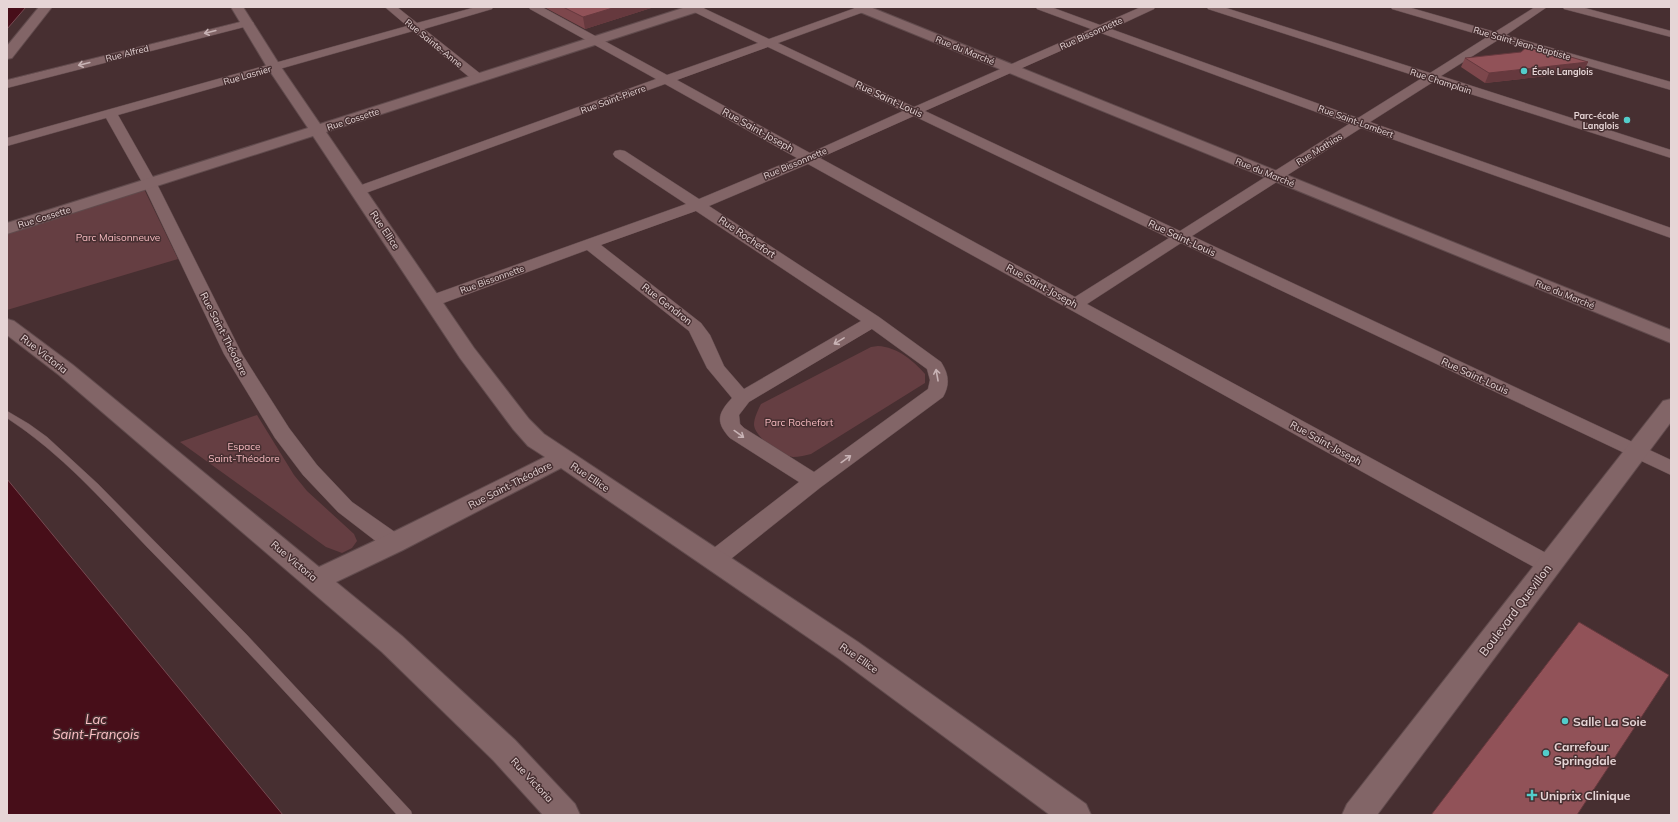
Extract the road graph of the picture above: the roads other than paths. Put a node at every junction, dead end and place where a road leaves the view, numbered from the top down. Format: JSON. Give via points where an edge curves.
{"nodes":[{"id":1,"x":46,"y":7,"type":"edge"},
{"id":2,"x":390,"y":7,"type":"edge"},
{"id":3,"x":488,"y":7,"type":"edge"},
{"id":4,"x":534,"y":7,"type":"edge"},
{"id":5,"x":695,"y":7,"type":"edge"},
{"id":6,"x":1041,"y":7,"type":"edge"},
{"id":7,"x":1150,"y":7,"type":"edge"},
{"id":8,"x":1212,"y":7,"type":"edge"},
{"id":9,"x":1396,"y":7,"type":"edge"},
{"id":10,"x":1542,"y":7,"type":"edge"},
{"id":11,"x":1568,"y":7,"type":"edge"},
{"id":12,"x":863,"y":8,"type":"edge"},
{"id":13,"x":243,"y":15,"type":"edge"},
{"id":14,"x":415,"y":28,"type":"junction"},
{"id":15,"x":1102,"y":28,"type":"junction"},
{"id":16,"x":1671,"y":34,"type":"edge"},
{"id":17,"x":1497,"y":36,"type":"junction"},
{"id":18,"x":595,"y":40,"type":"junction"},
{"id":19,"x":769,"y":43,"type":"junction"},
{"id":20,"x":7,"y":55,"type":"edge"},
{"id":21,"x":274,"y":67,"type":"junction"},
{"id":22,"x":1010,"y":69,"type":"junction"},
{"id":23,"x":478,"y":78,"type":"junction"},
{"id":24,"x":1432,"y":78,"type":"junction"},
{"id":25,"x":667,"y":80,"type":"junction"},
{"id":26,"x":7,"y":84,"type":"edge"},
{"id":27,"x":1671,"y":86,"type":"edge"},
{"id":28,"x":914,"y":111,"type":"junction"},
{"id":29,"x":110,"y":113,"type":"junction"},
{"id":30,"x":1360,"y":123,"type":"junction"},
{"id":31,"x":317,"y":130,"type":"junction"},
{"id":32,"x":7,"y":142,"type":"edge"},
{"id":33,"x":620,"y":154,"type":"dead end"},
{"id":34,"x":1671,"y":154,"type":"edge"},
{"id":35,"x":809,"y":158,"type":"junction"},
{"id":36,"x":1276,"y":177,"type":"junction"},
{"id":37,"x":150,"y":184,"type":"junction"},
{"id":38,"x":358,"y":191,"type":"junction"},
{"id":39,"x":698,"y":205,"type":"junction"},
{"id":40,"x":7,"y":229,"type":"edge"},
{"id":41,"x":1671,"y":233,"type":"edge"},
{"id":42,"x":1181,"y":237,"type":"junction"},
{"id":43,"x":589,"y":244,"type":"junction"},
{"id":44,"x":432,"y":301,"type":"junction"},
{"id":45,"x":1075,"y":304,"type":"junction"},
{"id":46,"x":873,"y":321,"type":"junction"},
{"id":47,"x":7,"y":325,"type":"edge"},
{"id":48,"x":1671,"y":337,"type":"edge"},
{"id":49,"x":742,"y":398,"type":"junction"},
{"id":50,"x":1671,"y":406,"type":"edge"},
{"id":51,"x":7,"y":414,"type":"edge"},
{"id":52,"x":1636,"y":452,"type":"junction"},
{"id":53,"x":562,"y":458,"type":"junction"},
{"id":54,"x":1671,"y":468,"type":"edge"},
{"id":55,"x":814,"y":482,"type":"junction"},
{"id":56,"x":394,"y":543,"type":"junction"},
{"id":57,"x":714,"y":560,"type":"junction"},
{"id":58,"x":1549,"y":566,"type":"junction"},
{"id":59,"x":316,"y":580,"type":"junction"},
{"id":60,"x":406,"y":815,"type":"edge"},
{"id":61,"x":564,"y":815,"type":"edge"},
{"id":62,"x":1075,"y":815,"type":"edge"},
{"id":63,"x":1358,"y":815,"type":"edge"}],
"edges":[{"from":1,"to":20,"type":"street"},
{"from":2,"to":14,"type":"street","name":"Rue Sainte-Anne"},
{"from":3,"to":14,"type":"street","name":"Rue Lasnier"},
{"from":4,"to":18,"type":"street","name":"Rue Saint-Joseph"},
{"from":5,"to":18,"type":"street","name":"Rue Cossette"},
{"from":5,"to":19,"type":"street","name":"Rue Saint-Louis"},
{"from":6,"to":15,"type":"street","name":"Rue Saint-Lambert"},
{"from":7,"to":15,"type":"street","name":"Rue Bissonnette"},
{"from":8,"to":24,"type":"street","name":"Rue Champlain"},
{"from":9,"to":17,"type":"street","name":"Rue Saint-Jean-Baptiste"},
{"from":10,"to":17,"type":"street","name":"Rue Mathias"},
{"from":11,"to":16,"type":"street"},
{"from":12,"to":19,"type":"street","name":"Rue Saint-Pierre"},
{"from":12,"to":22,"type":"street","name":"Rue du Marché"},
{"from":13,"to":21,"type":"street","name":"Rue Ellice"},
{"from":13,"to":26,"type":"street","name":"Rue Alfred","one_way":true},
{"from":14,"to":21,"type":"street","name":"Rue Lasnier"},
{"from":14,"to":23,"type":"street","name":"Rue Sainte-Anne"},
{"from":15,"to":22,"type":"street","name":"Rue Bissonnette"},
{"from":15,"to":30,"type":"street","name":"Rue Saint-Lambert"},
{"from":17,"to":24,"type":"street","name":"Rue Mathias"},
{"from":17,"to":27,"type":"street","name":"Rue Saint-Jean-Baptiste"},
{"from":18,"to":23,"type":"street","name":"Rue Cossette"},
{"from":18,"to":25,"type":"street","name":"Rue Saint-Joseph"},
{"from":19,"to":25,"type":"street","name":"Rue Saint-Pierre"},
{"from":19,"to":28,"type":"street","name":"Rue Saint-Louis"},
{"from":21,"to":29,"type":"street","name":"Rue Lasnier"},
{"from":21,"to":31,"type":"street","name":"Rue Ellice"},
{"from":22,"to":28,"type":"street","name":"Rue Bissonnette"},
{"from":22,"to":36,"type":"street","name":"Rue du Marché"},
{"from":23,"to":31,"type":"street","name":"Rue Cossette"},
{"from":24,"to":30,"type":"street","name":"Rue Mathias"},
{"from":24,"to":34,"type":"street","name":"Rue Champlain"},
{"from":25,"to":35,"type":"street","name":"Rue Saint-Joseph"},
{"from":25,"to":38,"type":"street","name":"Rue Saint-Pierre"},
{"from":28,"to":35,"type":"street","name":"Rue Bissonnette"},
{"from":28,"to":42,"type":"street","name":"Rue Saint-Louis"},
{"from":29,"to":32,"type":"street","name":"Rue Lasnier"},
{"from":29,"to":37,"type":"street","name":"Rue Saint-Théodore"},
{"from":30,"to":36,"type":"street","name":"Rue Mathias"},
{"from":30,"to":41,"type":"street","name":"Rue Saint-Lambert"},
{"from":31,"to":37,"type":"street","name":"Rue Cossette"},
{"from":31,"to":38,"type":"street","name":"Rue Ellice"},
{"from":33,"to":39,"type":"street","name":"Rue Rochefort"},
{"from":35,"to":39,"type":"street","name":"Rue Bissonnette"},
{"from":35,"to":45,"type":"street","name":"Rue Saint-Joseph"},
{"from":36,"to":42,"type":"street","name":"Rue Mathias"},
{"from":36,"to":48,"type":"street","name":"Rue du Marché"},
{"from":37,"to":40,"type":"street","name":"Rue Cossette"},
{"from":37,"to":56,"type":"street","name":"Rue Saint-Théodore","via":[[233,354],[282,433],[310,470],[345,507]]},
{"from":38,"to":44,"type":"street","name":"Rue Ellice"},
{"from":39,"to":43,"type":"street","name":"Rue Bissonnette"},
{"from":39,"to":46,"type":"street","name":"Rue Rochefort"},
{"from":42,"to":45,"type":"street","name":"Rue Mathias"},
{"from":42,"to":52,"type":"street","name":"Rue Saint-Louis"},
{"from":43,"to":44,"type":"street","name":"Rue Bissonnette"},
{"from":43,"to":49,"type":"street","name":"Rue Gendron","via":[[695,327],[716,368]]},
{"from":44,"to":53,"type":"street","name":"Rue Ellice","via":[[467,353],[521,424],[536,440]]},
{"from":45,"to":58,"type":"street","name":"Rue Saint-Joseph"},
{"from":46,"to":49,"type":"street","one_way":true},
{"from":55,"to":46,"type":"street","name":"Rue Rochefort","one_way":true,"via":[[938,389],[939,375],[935,366]]},
{"from":47,"to":59,"type":"street","name":"Rue Victoria","via":[[66,370]]},
{"from":49,"to":55,"type":"street","one_way":true,"via":[[730,412],[731,428]]},
{"from":50,"to":52,"type":"street","name":"Boulevard Quevillon"},
{"from":51,"to":60,"type":"lane","via":[[59,451],[284,681]]},
{"from":52,"to":54,"type":"street","name":"Rue Saint-Louis"},
{"from":52,"to":58,"type":"street","name":"Boulevard Quevillon"},
{"from":53,"to":56,"type":"street","name":"Rue Saint-Théodore"},
{"from":53,"to":57,"type":"street","name":"Rue Ellice"},
{"from":55,"to":57,"type":"street","name":"Rue Rochefort"},
{"from":56,"to":59,"type":"street","name":"Rue Saint-Théodore"},
{"from":57,"to":62,"type":"street","name":"Rue Ellice","via":[[848,650]]},
{"from":58,"to":63,"type":"street","name":"Boulevard Quevillon"},
{"from":59,"to":61,"type":"street","name":"Rue Victoria","via":[[426,676],[504,750]]}]}
